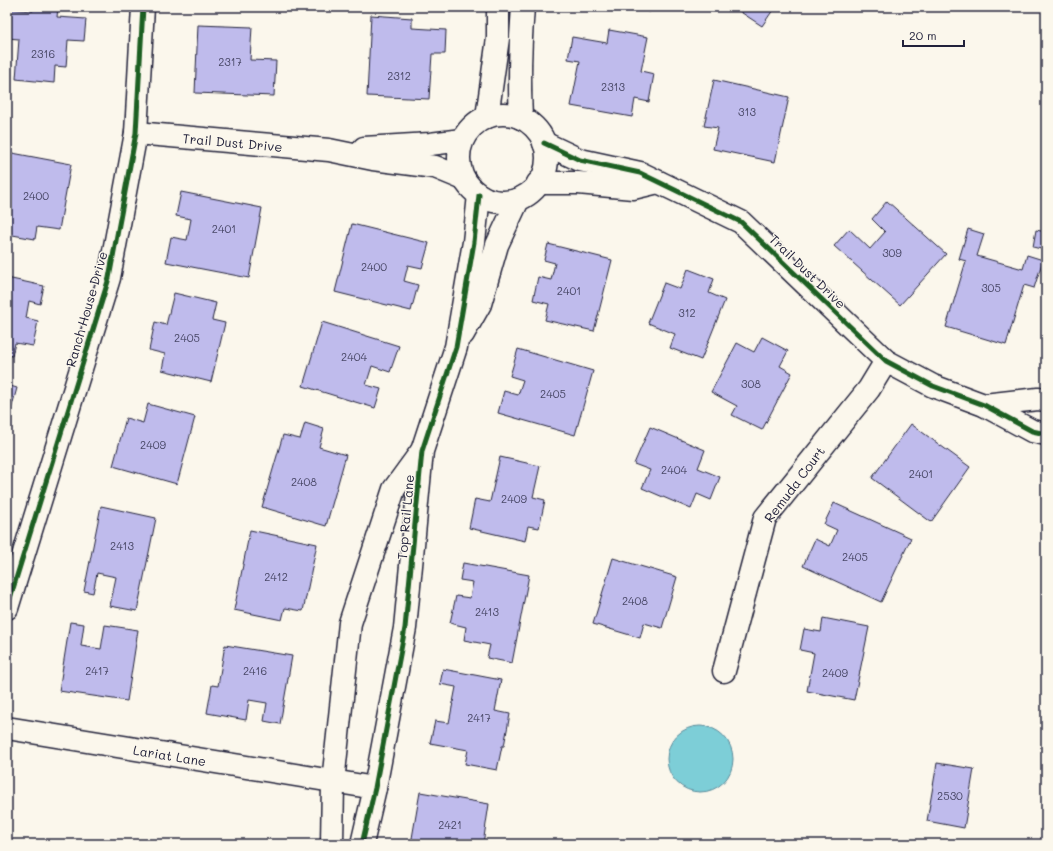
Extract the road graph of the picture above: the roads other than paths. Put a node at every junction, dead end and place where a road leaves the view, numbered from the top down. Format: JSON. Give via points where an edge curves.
{"nodes":[{"id":1,"x":143,"y":7,"type":"edge"},
{"id":2,"x":498,"y":7,"type":"edge"},
{"id":3,"x":523,"y":7,"type":"edge"},
{"id":4,"x":487,"y":117,"type":"junction"},
{"id":5,"x":521,"y":118,"type":"junction"},
{"id":6,"x":136,"y":133,"type":"junction"},
{"id":7,"x":462,"y":140,"type":"junction"},
{"id":8,"x":544,"y":143,"type":"junction"},
{"id":9,"x":329,"y":150,"type":"junction"},
{"id":10,"x":464,"y":179,"type":"junction"},
{"id":11,"x":658,"y":182,"type":"junction"},
{"id":12,"x":538,"y":183,"type":"junction"},
{"id":13,"x":479,"y":196,"type":"junction"},
{"id":14,"x":518,"y":200,"type":"junction"},
{"id":15,"x":456,"y":347,"type":"junction"},
{"id":16,"x":886,"y":361,"type":"junction"},
{"id":17,"x":1046,"y":400,"type":"edge"},
{"id":18,"x":984,"y":405,"type":"junction"},
{"id":19,"x":1046,"y":434,"type":"edge"},
{"id":20,"x":422,"y":451,"type":"junction"},
{"id":21,"x":7,"y":608,"type":"edge"},
{"id":22,"x":724,"y":671,"type":"dead end"},
{"id":23,"x":7,"y":728,"type":"edge"},
{"id":24,"x":333,"y":782,"type":"junction"},
{"id":25,"x":375,"y":788,"type":"junction"},
{"id":26,"x":332,"y":844,"type":"edge"},
{"id":27,"x":362,"y":844,"type":"edge"}],
"edges":[{"from":1,"to":6,"type":"street","name":"Ranch House Drive"},
{"from":2,"to":4,"type":"street","via":[[498,38]]},
{"from":3,"to":5,"type":"street","via":[[520,44]]},
{"from":4,"to":5,"type":"street","via":[[504,114]]},
{"from":4,"to":7,"type":"street","via":[[472,126]]},
{"from":5,"to":8,"type":"street","via":[[535,128]]},
{"from":6,"to":9,"type":"street","name":"Trail Dust Drive"},
{"from":6,"to":21,"type":"street","name":"Ranch House Drive","via":[[109,278]]},
{"from":7,"to":9,"type":"street","name":"Trail Dust Drive"},
{"from":7,"to":10,"type":"street","via":[[458,157]]},
{"from":8,"to":11,"type":"street","name":"Trail Dust Drive","via":[[580,160],[640,173]]},
{"from":8,"to":12,"type":"street","via":[[547,160],[543,177]]},
{"from":9,"to":10,"type":"street","name":"Trail Dust Drive","via":[[435,167]]},
{"from":10,"to":13,"type":"street","via":[[470,189]]},
{"from":11,"to":12,"type":"street","via":[[633,188],[578,182]]},
{"from":11,"to":16,"type":"street","name":"Trail Dust Drive","via":[[741,222]]},
{"from":12,"to":14,"type":"street","via":[[533,191]]},
{"from":13,"to":14,"type":"street","via":[[501,203]]},
{"from":13,"to":15,"type":"street","name":"Top Rail Lane"},
{"from":14,"to":15,"type":"street","name":"Top Rail Lane","via":[[497,245],[480,304]]},
{"from":15,"to":20,"type":"street","name":"Top Rail Lane"},
{"from":16,"to":18,"type":"street","name":"Trail Dust Drive","via":[[933,386]]},
{"from":16,"to":22,"type":"street","name":"Remuda Court","via":[[868,389],[765,518]]},
{"from":17,"to":18,"type":"street","name":"Trail Dust Drive"},
{"from":18,"to":19,"type":"street","name":"Trail Dust Drive","via":[[1032,431]]},
{"from":20,"to":24,"type":"street","name":"Top Rail Lane","via":[[394,489],[350,623]]},
{"from":20,"to":25,"type":"street","name":"Top Rail Lane","via":[[405,628]]},
{"from":23,"to":24,"type":"street","name":"Lariat Lane"},
{"from":24,"to":25,"type":"street"},
{"from":24,"to":26,"type":"street","name":"Top Rail Lane"},
{"from":25,"to":27,"type":"street","name":"Top Rail Lane"}]}
